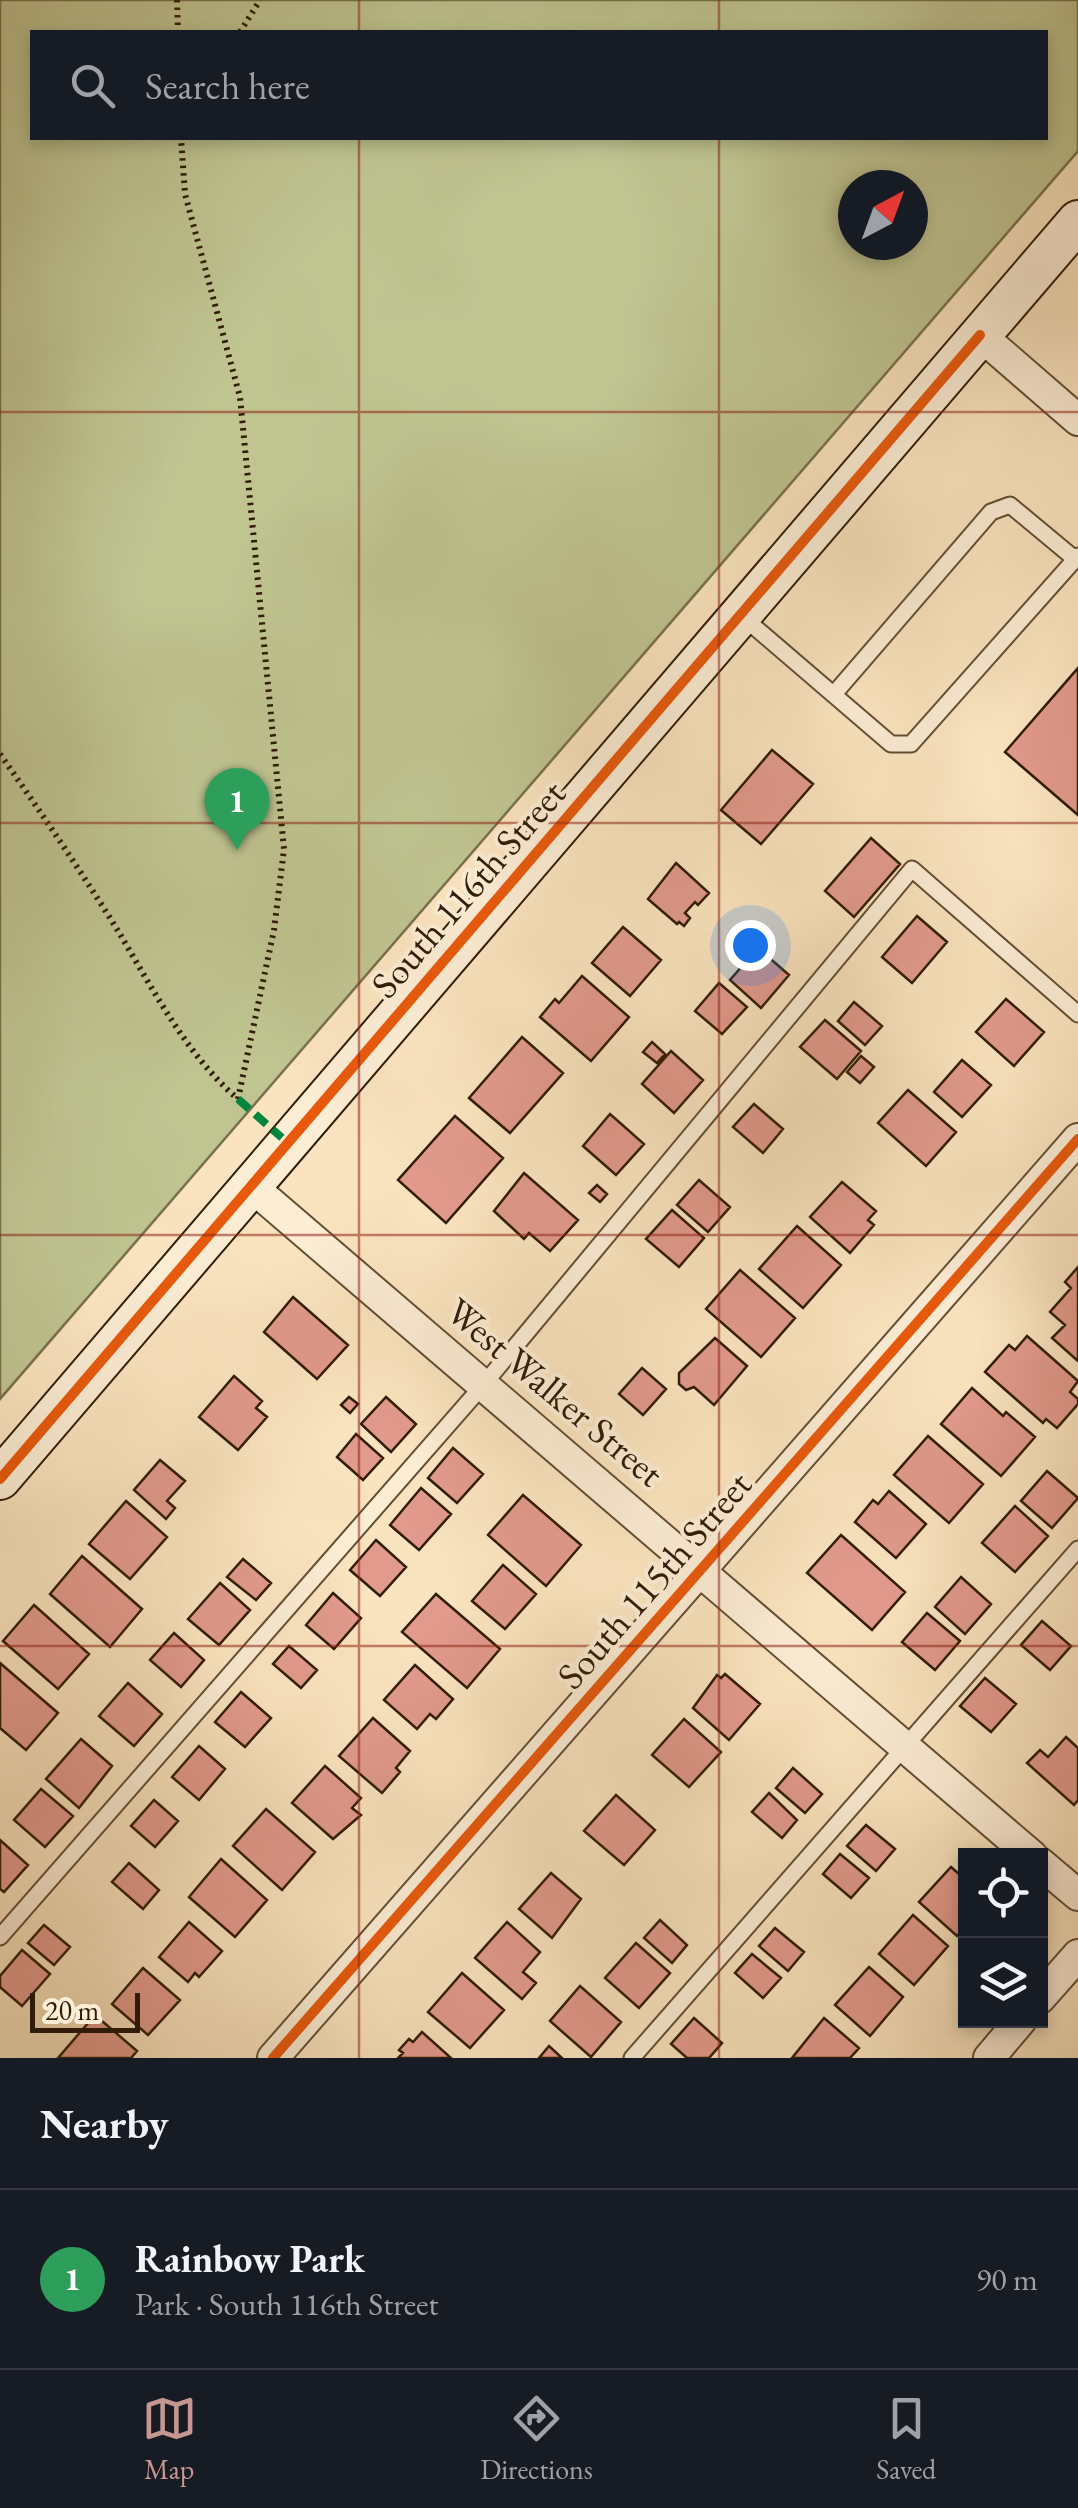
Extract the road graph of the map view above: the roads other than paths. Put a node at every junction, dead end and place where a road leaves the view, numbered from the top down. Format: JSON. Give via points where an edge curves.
{"nodes":[{"id":1,"x":1078,"y":221,"type":"edge"},
{"id":2,"x":980,"y":336,"type":"junction"},
{"id":3,"x":1078,"y":420,"type":"edge"},
{"id":4,"x":1077,"y":558,"type":"edge"},
{"id":5,"x":741,"y":615,"type":"junction"},
{"id":6,"x":834,"y":694,"type":"junction"},
{"id":7,"x":1078,"y":1014,"type":"edge"},
{"id":8,"x":1078,"y":1139,"type":"edge"},
{"id":9,"x":252,"y":1188,"type":"junction"},
{"id":10,"x":484,"y":1384,"type":"junction"},
{"id":11,"x":0,"y":1479,"type":"edge"},
{"id":12,"x":1078,"y":1548,"type":"edge"},
{"id":13,"x":703,"y":1570,"type":"junction"},
{"id":14,"x":906,"y":1746,"type":"junction"},
{"id":15,"x":1023,"y":1848,"type":"edge"},
{"id":16,"x":1048,"y":1869,"type":"edge"},
{"id":17,"x":1078,"y":1895,"type":"edge"},
{"id":18,"x":0,"y":1937,"type":"edge"},
{"id":19,"x":1078,"y":1955,"type":"edge"},
{"id":20,"x":1048,"y":1989,"type":"edge"},
{"id":21,"x":1014,"y":2028,"type":"edge"},
{"id":22,"x":273,"y":2058,"type":"edge"},
{"id":23,"x":632,"y":2058,"type":"edge"},
{"id":24,"x":989,"y":2058,"type":"edge"}],
"edges":[{"from":1,"to":2,"type":"street","name":"South 116th Street"},
{"from":2,"to":3,"type":"street"},
{"from":2,"to":5,"type":"street","name":"South 116th Street"},
{"from":4,"to":6,"type":"lane","via":[[911,744],[890,744]]},
{"from":4,"to":6,"type":"lane","via":[[1010,505],[991,512]]},
{"from":5,"to":6,"type":"lane"},
{"from":5,"to":9,"type":"street","name":"South 116th Street"},
{"from":7,"to":10,"type":"lane","via":[[912,869]]},
{"from":8,"to":13,"type":"street","name":"South 115th Street"},
{"from":9,"to":10,"type":"street","name":"West Walker Street"},
{"from":9,"to":11,"type":"street","name":"South 116th Street"},
{"from":10,"to":13,"type":"street","name":"West Walker Street"},
{"from":10,"to":18,"type":"lane"},
{"from":12,"to":14,"type":"lane"},
{"from":13,"to":14,"type":"street","name":"West Walker Street"},
{"from":13,"to":22,"type":"street","name":"South 115th Street"},
{"from":14,"to":15,"type":"street","name":"West Walker Street"},
{"from":14,"to":23,"type":"lane"},
{"from":16,"to":17,"type":"street"},
{"from":19,"to":20,"type":"street"},
{"from":21,"to":24,"type":"street"}]}
